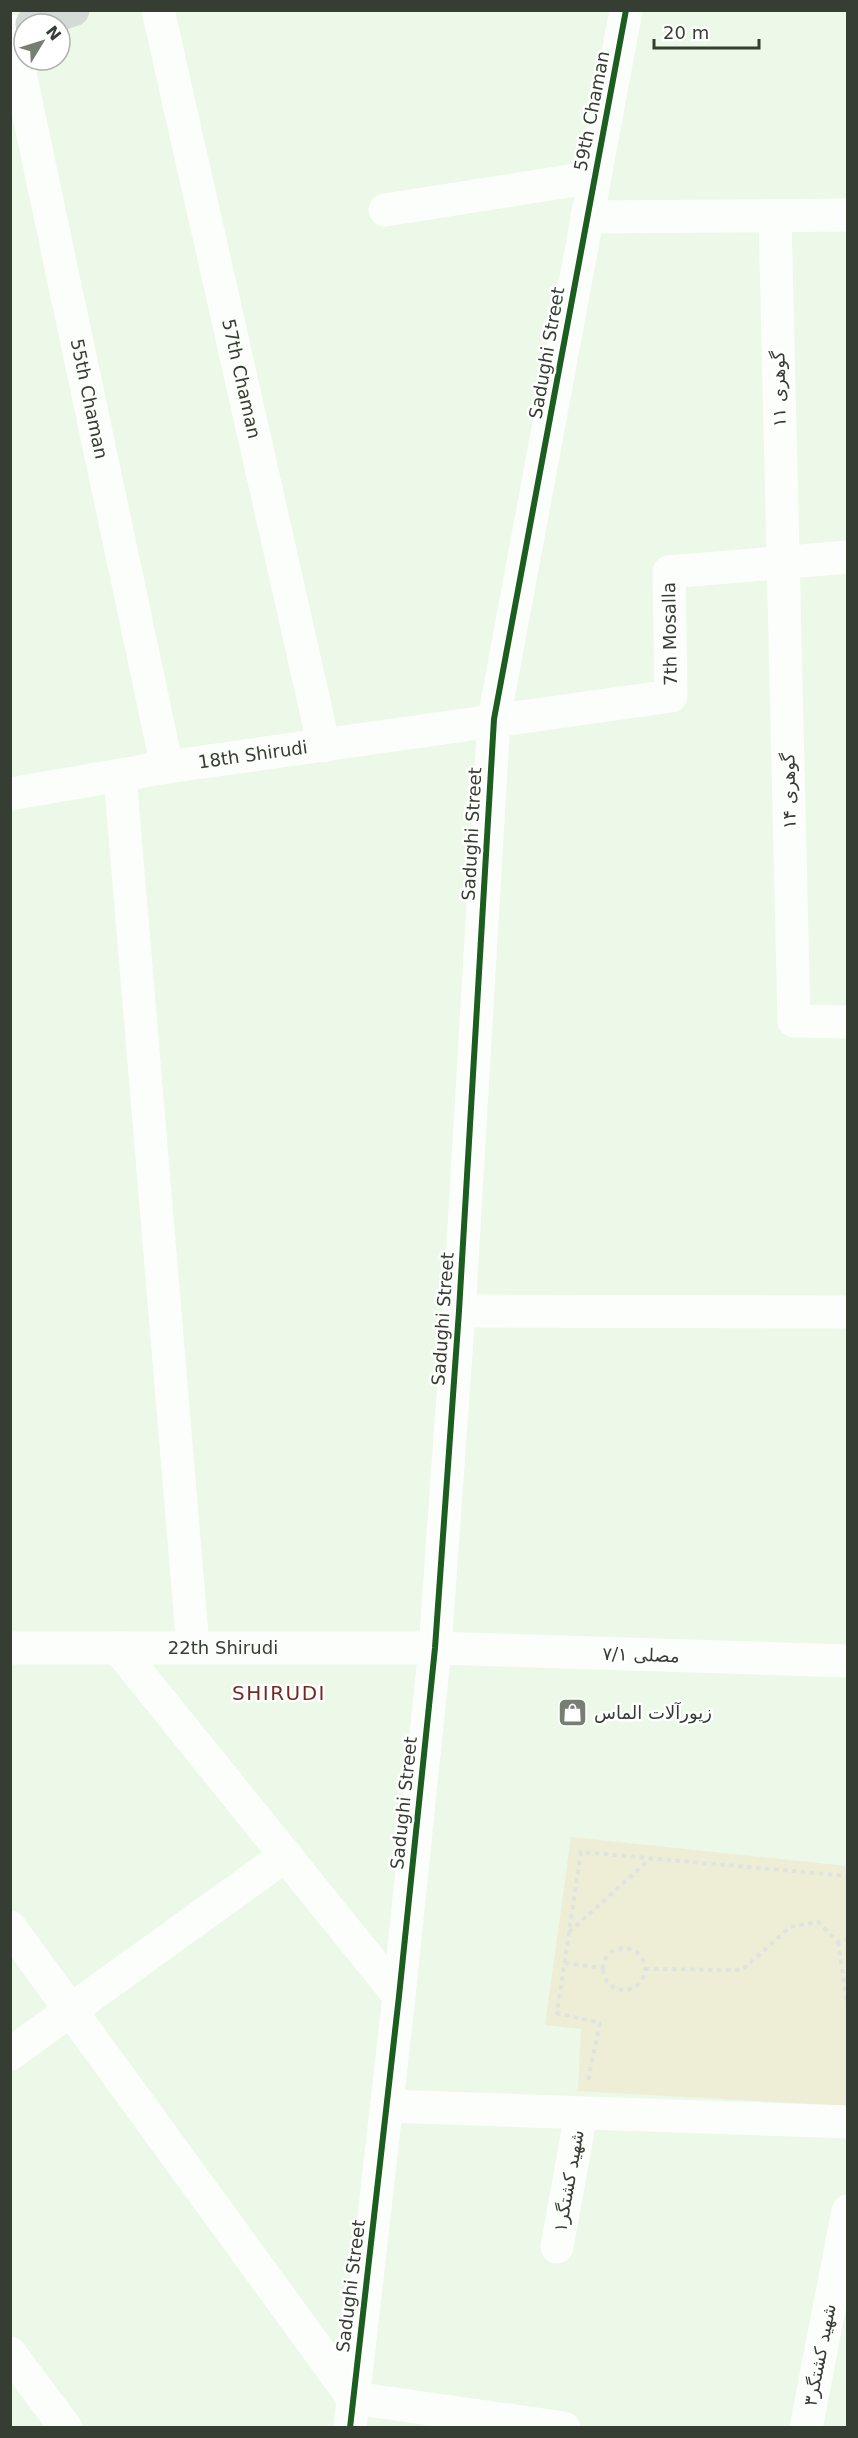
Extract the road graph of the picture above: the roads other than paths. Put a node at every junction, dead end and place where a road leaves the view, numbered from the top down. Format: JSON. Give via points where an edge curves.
{"nodes":[{"id":1,"x":158,"y":10,"type":"edge"},
{"id":2,"x":626,"y":10,"type":"edge"},
{"id":3,"x":11,"y":31,"type":"edge"},
{"id":4,"x":595,"y":177,"type":"junction"},
{"id":5,"x":385,"y":210,"type":"dead end"},
{"id":6,"x":848,"y":215,"type":"edge"},
{"id":7,"x":775,"y":216,"type":"junction"},
{"id":8,"x":587,"y":217,"type":"junction"},
{"id":9,"x":848,"y":557,"type":"edge"},
{"id":10,"x":784,"y":562,"type":"junction"},
{"id":11,"x":494,"y":719,"type":"junction"},
{"id":12,"x":324,"y":746,"type":"junction"},
{"id":13,"x":167,"y":767,"type":"junction"},
{"id":14,"x":120,"y":776,"type":"junction"},
{"id":15,"x":10,"y":794,"type":"edge"},
{"id":16,"x":848,"y":1022,"type":"edge"},
{"id":17,"x":459,"y":1311,"type":"junction"},
{"id":18,"x":848,"y":1312,"type":"edge"},
{"id":19,"x":194,"y":1647,"type":"junction"},
{"id":20,"x":10,"y":1648,"type":"edge"},
{"id":21,"x":118,"y":1648,"type":"junction"},
{"id":22,"x":435,"y":1648,"type":"junction"},
{"id":23,"x":848,"y":1661,"type":"edge"},
{"id":24,"x":286,"y":1856,"type":"junction"},
{"id":25,"x":10,"y":1927,"type":"edge"},
{"id":26,"x":399,"y":1996,"type":"junction"},
{"id":27,"x":71,"y":2010,"type":"junction"},
{"id":28,"x":10,"y":2054,"type":"edge"},
{"id":29,"x":387,"y":2106,"type":"junction"},
{"id":30,"x":581,"y":2114,"type":"junction"},
{"id":31,"x":848,"y":2122,"type":"edge"},
{"id":32,"x":848,"y":2211,"type":"edge"},
{"id":33,"x":557,"y":2247,"type":"dead end"},
{"id":34,"x":10,"y":2353,"type":"edge"},
{"id":35,"x":352,"y":2413,"type":"edge"},
{"id":36,"x":66,"y":2427,"type":"edge"},
{"id":37,"x":564,"y":2427,"type":"edge"},
{"id":38,"x":806,"y":2427,"type":"edge"}],
"edges":[{"from":1,"to":12,"type":"street","name":"57th Chaman"},
{"from":2,"to":4,"type":"street","name":"59th Chaman"},
{"from":3,"to":13,"type":"street","name":"55th Chaman"},
{"from":4,"to":5,"type":"street"},
{"from":4,"to":8,"type":"street","name":"59th Chaman"},
{"from":6,"to":7,"type":"street"},
{"from":7,"to":8,"type":"street"},
{"from":7,"to":10,"type":"street","name":"گوهری ۱۱"},
{"from":8,"to":11,"type":"street","name":"Sadughi Street"},
{"from":9,"to":10,"type":"street","name":"7th Mosalla"},
{"from":10,"to":11,"type":"street","name":"7th Mosalla","via":[[669,572],[671,696]]},
{"from":10,"to":16,"type":"street","name":"گوهری ۱۴","via":[[794,1021]]},
{"from":11,"to":12,"type":"street","name":"18th Shirudi"},
{"from":11,"to":17,"type":"street","name":"Sadughi Street"},
{"from":12,"to":13,"type":"street","name":"18th Shirudi"},
{"from":13,"to":14,"type":"street","name":"18th Shirudi"},
{"from":14,"to":15,"type":"street","name":"18th Shirudi"},
{"from":14,"to":19,"type":"street"},
{"from":17,"to":18,"type":"street"},
{"from":17,"to":22,"type":"street","name":"Sadughi Street"},
{"from":19,"to":21,"type":"street","name":"22th Shirudi"},
{"from":19,"to":22,"type":"street","name":"22th Shirudi"},
{"from":20,"to":21,"type":"street","name":"22th Shirudi"},
{"from":21,"to":24,"type":"street"},
{"from":22,"to":23,"type":"street","name":"مصلی ۷/۱"},
{"from":22,"to":26,"type":"street","name":"Sadughi Street"},
{"from":24,"to":26,"type":"street"},
{"from":24,"to":27,"type":"street"},
{"from":25,"to":27,"type":"street"},
{"from":26,"to":29,"type":"street","name":"Sadughi Street"},
{"from":27,"to":28,"type":"street"},
{"from":27,"to":35,"type":"street"},
{"from":29,"to":30,"type":"street"},
{"from":29,"to":35,"type":"street","name":"Sadughi Street"},
{"from":30,"to":31,"type":"street"},
{"from":30,"to":33,"type":"street","name":"شهید کشتگر۱"},
{"from":32,"to":38,"type":"street","name":"شهید کشتگر۳"},
{"from":34,"to":36,"type":"street"},
{"from":35,"to":37,"type":"street"}]}
